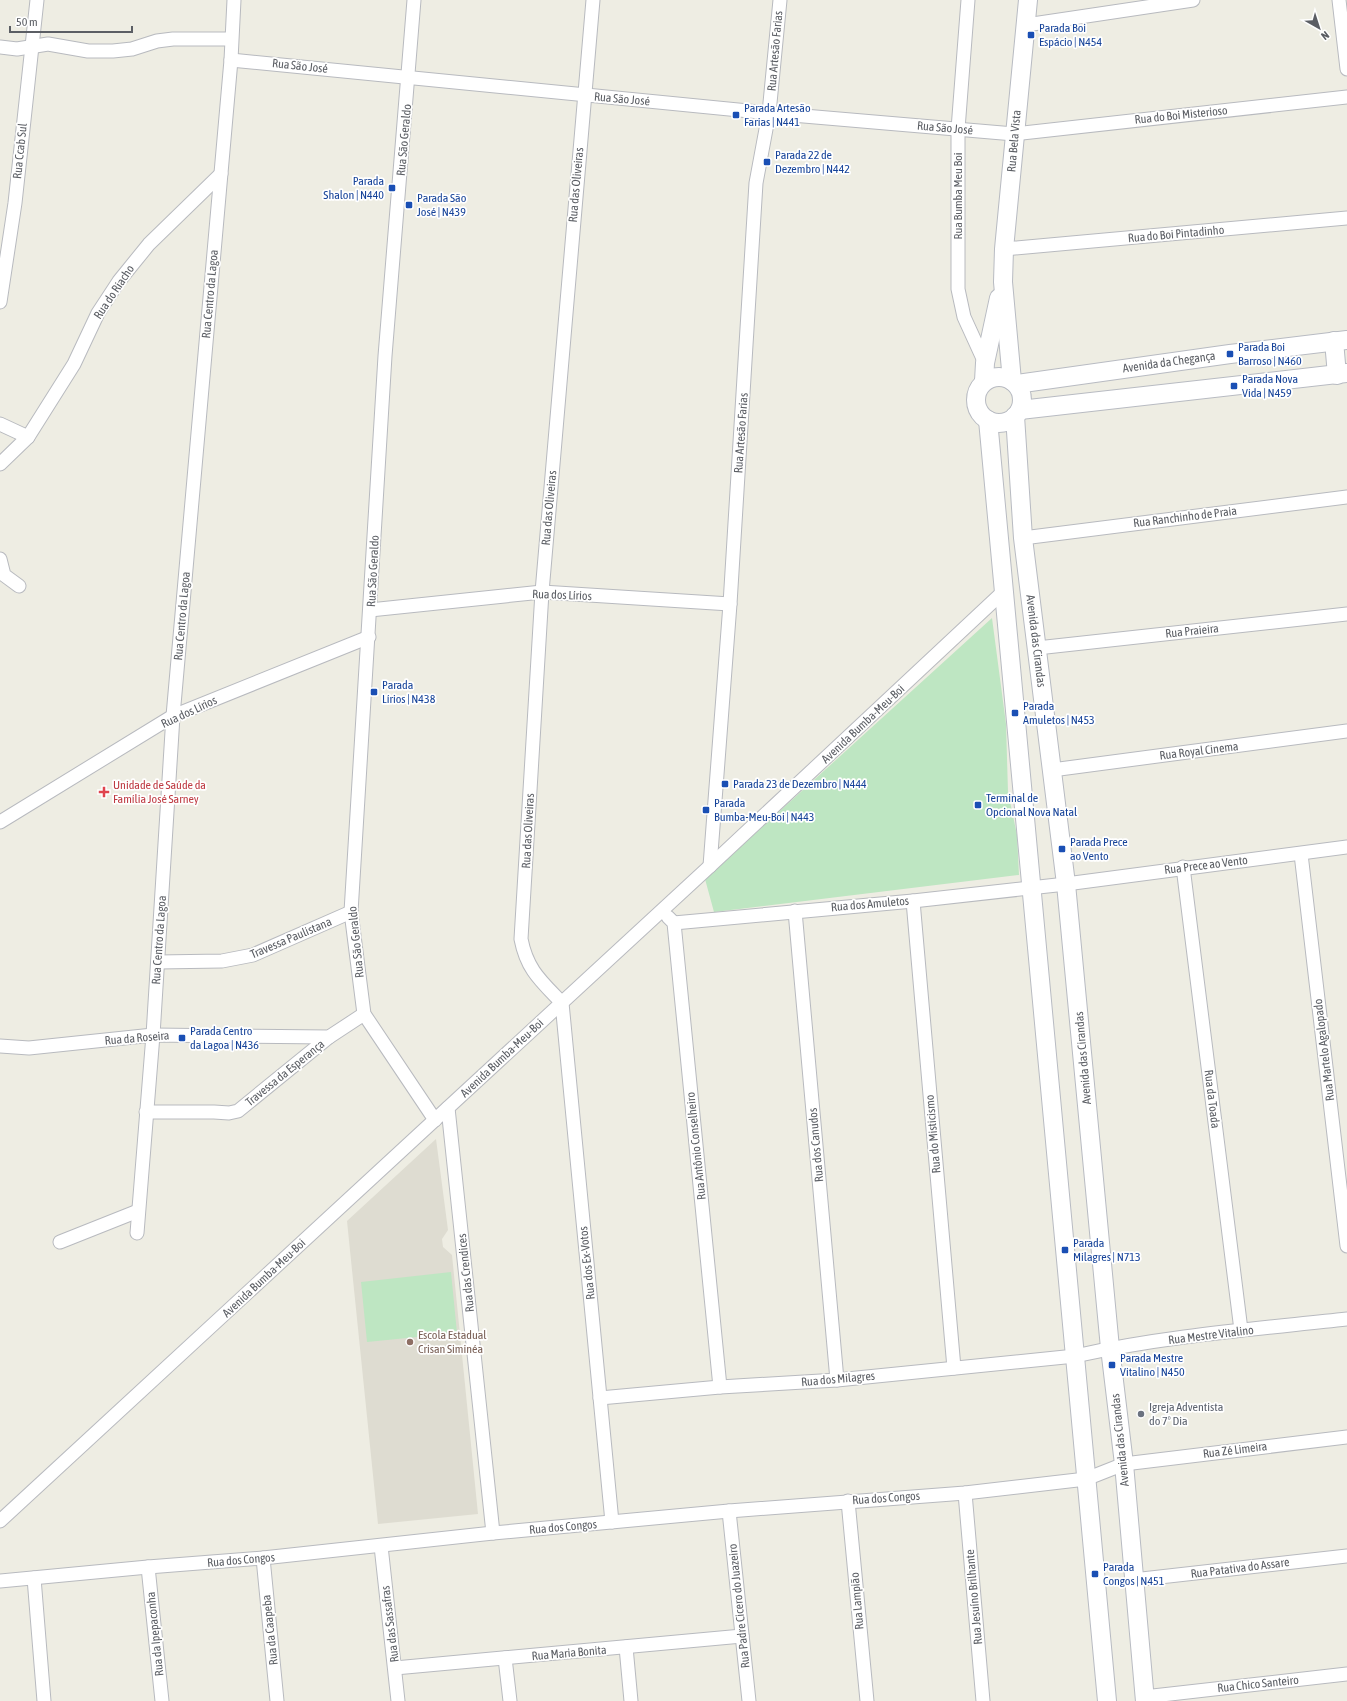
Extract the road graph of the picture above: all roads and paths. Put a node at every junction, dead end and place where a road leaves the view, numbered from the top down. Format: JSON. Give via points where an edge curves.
{"nodes":[{"id":1,"x":37,"y":0,"type":"edge"},
{"id":2,"x":234,"y":0,"type":"edge"},
{"id":3,"x":414,"y":0,"type":"edge"},
{"id":4,"x":593,"y":0,"type":"edge"},
{"id":5,"x":780,"y":0,"type":"edge"},
{"id":6,"x":968,"y":0,"type":"edge"},
{"id":7,"x":1028,"y":0,"type":"edge"},
{"id":8,"x":1193,"y":0,"type":"edge"},
{"id":9,"x":1339,"y":0,"type":"edge"},
{"id":10,"x":1026,"y":25,"type":"junction"},
{"id":11,"x":231,"y":39,"type":"junction"},
{"id":12,"x":32,"y":45,"type":"junction"},
{"id":13,"x":0,"y":47,"type":"edge"},
{"id":14,"x":231,"y":60,"type":"junction"},
{"id":15,"x":1347,"y":69,"type":"edge"},
{"id":16,"x":409,"y":77,"type":"junction"},
{"id":17,"x":584,"y":95,"type":"junction"},
{"id":18,"x":1347,"y":97,"type":"edge"},
{"id":19,"x":769,"y":113,"type":"junction"},
{"id":20,"x":958,"y":129,"type":"junction"},
{"id":21,"x":1014,"y":134,"type":"junction"},
{"id":22,"x":221,"y":174,"type":"junction"},
{"id":23,"x":1347,"y":218,"type":"edge"},
{"id":24,"x":1004,"y":249,"type":"junction"},
{"id":25,"x":1003,"y":282,"type":"junction"},
{"id":26,"x":0,"y":302,"type":"edge"},
{"id":27,"x":1340,"y":341,"type":"edge"},
{"id":28,"x":985,"y":363,"type":"junction"},
{"id":29,"x":1342,"y":374,"type":"edge"},
{"id":30,"x":984,"y":381,"type":"junction"},
{"id":31,"x":1014,"y":382,"type":"junction"},
{"id":32,"x":1017,"y":413,"type":"junction"},
{"id":33,"x":988,"y":420,"type":"junction"},
{"id":34,"x":0,"y":424,"type":"edge"},
{"id":35,"x":28,"y":436,"type":"junction"},
{"id":36,"x":0,"y":464,"type":"edge"},
{"id":37,"x":1347,"y":497,"type":"edge"},
{"id":38,"x":1023,"y":538,"type":"junction"},
{"id":39,"x":0,"y":559,"type":"edge"},
{"id":40,"x":19,"y":586,"type":"dead end"},
{"id":41,"x":542,"y":592,"type":"junction"},
{"id":42,"x":1002,"y":593,"type":"junction"},
{"id":43,"x":730,"y":604,"type":"junction"},
{"id":44,"x":370,"y":610,"type":"junction"},
{"id":45,"x":1347,"y":614,"type":"edge"},
{"id":46,"x":369,"y":637,"type":"junction"},
{"id":47,"x":1038,"y":648,"type":"junction"},
{"id":48,"x":173,"y":716,"type":"junction"},
{"id":49,"x":1347,"y":732,"type":"edge"},
{"id":50,"x":1052,"y":770,"type":"junction"},
{"id":51,"x":0,"y":822,"type":"edge"},
{"id":52,"x":1347,"y":847,"type":"edge"},
{"id":53,"x":1301,"y":854,"type":"junction"},
{"id":54,"x":710,"y":866,"type":"junction"},
{"id":55,"x":1183,"y":867,"type":"junction"},
{"id":56,"x":1066,"y":884,"type":"junction"},
{"id":57,"x":1032,"y":887,"type":"junction"},
{"id":58,"x":912,"y":901,"type":"junction"},
{"id":59,"x":661,"y":910,"type":"junction"},
{"id":60,"x":795,"y":911,"type":"junction"},
{"id":61,"x":351,"y":912,"type":"junction"},
{"id":62,"x":674,"y":923,"type":"junction"},
{"id":63,"x":158,"y":962,"type":"junction"},
{"id":64,"x":562,"y":1003,"type":"junction"},
{"id":65,"x":364,"y":1014,"type":"junction"},
{"id":66,"x":154,"y":1035,"type":"junction"},
{"id":67,"x":329,"y":1037,"type":"junction"},
{"id":68,"x":0,"y":1046,"type":"edge"},
{"id":69,"x":448,"y":1108,"type":"junction"},
{"id":70,"x":146,"y":1112,"type":"junction"},
{"id":71,"x":435,"y":1120,"type":"junction"},
{"id":72,"x":138,"y":1211,"type":"junction"},
{"id":73,"x":137,"y":1233,"type":"dead end"},
{"id":74,"x":60,"y":1242,"type":"dead end"},
{"id":75,"x":1347,"y":1246,"type":"edge"},
{"id":76,"x":1347,"y":1319,"type":"edge"},
{"id":77,"x":1241,"y":1330,"type":"junction"},
{"id":78,"x":1110,"y":1348,"type":"junction"},
{"id":79,"x":1075,"y":1356,"type":"junction"},
{"id":80,"x":954,"y":1368,"type":"junction"},
{"id":81,"x":837,"y":1380,"type":"junction"},
{"id":82,"x":720,"y":1387,"type":"junction"},
{"id":83,"x":600,"y":1398,"type":"junction"},
{"id":84,"x":1347,"y":1436,"type":"edge"},
{"id":85,"x":1124,"y":1464,"type":"junction"},
{"id":86,"x":1086,"y":1479,"type":"junction"},
{"id":87,"x":965,"y":1493,"type":"junction"},
{"id":88,"x":848,"y":1501,"type":"junction"},
{"id":89,"x":729,"y":1511,"type":"junction"},
{"id":90,"x":0,"y":1521,"type":"edge"},
{"id":91,"x":612,"y":1522,"type":"junction"},
{"id":92,"x":493,"y":1533,"type":"junction"},
{"id":93,"x":381,"y":1546,"type":"junction"},
{"id":94,"x":1347,"y":1556,"type":"edge"},
{"id":95,"x":263,"y":1558,"type":"junction"},
{"id":96,"x":148,"y":1567,"type":"junction"},
{"id":97,"x":34,"y":1578,"type":"junction"},
{"id":98,"x":1133,"y":1580,"type":"junction"},
{"id":99,"x":0,"y":1581,"type":"edge"},
{"id":100,"x":742,"y":1636,"type":"junction"},
{"id":101,"x":626,"y":1647,"type":"junction"},
{"id":102,"x":505,"y":1658,"type":"junction"},
{"id":103,"x":395,"y":1668,"type":"junction"},
{"id":104,"x":1347,"y":1674,"type":"edge"},
{"id":105,"x":1144,"y":1699,"type":"edge"},
{"id":106,"x":44,"y":1701,"type":"edge"},
{"id":107,"x":162,"y":1701,"type":"edge"},
{"id":108,"x":277,"y":1701,"type":"edge"},
{"id":109,"x":398,"y":1701,"type":"edge"},
{"id":110,"x":510,"y":1701,"type":"edge"},
{"id":111,"x":631,"y":1701,"type":"edge"},
{"id":112,"x":749,"y":1701,"type":"edge"},
{"id":113,"x":867,"y":1701,"type":"edge"},
{"id":114,"x":983,"y":1701,"type":"edge"},
{"id":115,"x":1107,"y":1701,"type":"edge"}],
"edges":[{"from":1,"to":12,"type":"street","name":"Rua Ccab Sul"},
{"from":2,"to":11,"type":"street","name":"Rua Centro da Lagoa"},
{"from":3,"to":16,"type":"street","name":"Rua São Geraldo"},
{"from":4,"to":17,"type":"street","name":"Rua das Oliveiras"},
{"from":5,"to":19,"type":"street","name":"Rua Artesão Farias"},
{"from":6,"to":20,"type":"street","name":"Rua Bumba Meu Boi"},
{"from":7,"to":10,"type":"street","name":"Rua Bela Vista"},
{"from":8,"to":10,"type":"street"},
{"from":9,"to":15,"type":"street"},
{"from":10,"to":21,"type":"street","name":"Rua Bela Vista"},
{"from":11,"to":12,"type":"street","via":[[173,39],[113,51],[88,51],[48,44]]},
{"from":11,"to":14,"type":"street","name":"Rua Centro da Lagoa"},
{"from":12,"to":13,"type":"street","via":[[17,49]]},
{"from":12,"to":26,"type":"street","name":"Rua Ccab Sul"},
{"from":14,"to":16,"type":"street","name":"Rua São José"},
{"from":14,"to":22,"type":"street","name":"Rua Centro da Lagoa"},
{"from":16,"to":17,"type":"street","name":"Rua São José"},
{"from":16,"to":44,"type":"street","name":"Rua São Geraldo","via":[[385,356]]},
{"from":17,"to":19,"type":"street","name":"Rua São José"},
{"from":17,"to":41,"type":"street","name":"Rua das Oliveiras"},
{"from":18,"to":21,"type":"street","name":"Rua do Boi Misterioso"},
{"from":19,"to":20,"type":"street","name":"Rua São José"},
{"from":19,"to":43,"type":"street","name":"Rua Artesão Farias","via":[[756,183]]},
{"from":20,"to":21,"type":"street","name":"Rua São José"},
{"from":20,"to":28,"type":"street","name":"Rua Bumba Meu Boi","via":[[958,289],[964,318]]},
{"from":21,"to":24,"type":"street","name":"Rua Bela Vista"},
{"from":22,"to":35,"type":"street","name":"Rua do Riacho","via":[[149,244],[119,282],[98,313],[74,364]]},
{"from":22,"to":48,"type":"street","name":"Rua Centro da Lagoa"},
{"from":23,"to":24,"type":"street","name":"Rua do Boi Pintadinho"},
{"from":24,"to":25,"type":"street","name":"Rua Bela Vista"},
{"from":25,"to":28,"type":"street"},
{"from":25,"to":31,"type":"street"},
{"from":27,"to":29,"type":"street"},
{"from":27,"to":31,"type":"street","name":"Avenida da Chegança"},
{"from":28,"to":30,"type":"street"},
{"from":29,"to":32,"type":"street"},
{"from":30,"to":31,"type":"street","via":[[997,376],[1006,377]]},
{"from":30,"to":33,"type":"street","via":[[975,401],[978,410]]},
{"from":31,"to":32,"type":"street","via":[[1020,389],[1022,398]]},
{"from":32,"to":33,"type":"street","via":[[1009,421],[1000,423]]},
{"from":32,"to":38,"type":"street","name":"Avenida das Cirandas"},
{"from":33,"to":42,"type":"street"},
{"from":34,"to":35,"type":"street"},
{"from":35,"to":36,"type":"street","name":"Rua do Riacho"},
{"from":37,"to":38,"type":"street","name":"Rua Ranchinho de Praia"},
{"from":38,"to":47,"type":"street","name":"Avenida das Cirandas"},
{"from":39,"to":40,"type":"street","via":[[4,575]]},
{"from":41,"to":43,"type":"street","name":"Rua dos Lírios"},
{"from":41,"to":44,"type":"street","name":"Rua dos Lírios"},
{"from":41,"to":64,"type":"street","name":"Rua das Oliveiras","via":[[521,939],[524,956],[530,969]]},
{"from":42,"to":54,"type":"street","name":"Avenida Bumba-Meu-Boi"},
{"from":42,"to":57,"type":"street"},
{"from":43,"to":54,"type":"street","name":"Rua Artesão Farias"},
{"from":44,"to":46,"type":"street","name":"Rua São Geraldo"},
{"from":45,"to":47,"type":"street","name":"Rua Praieira"},
{"from":46,"to":48,"type":"street","name":"Rua dos Lírios"},
{"from":46,"to":61,"type":"street","name":"Rua São Geraldo"},
{"from":47,"to":50,"type":"street","name":"Avenida das Cirandas"},
{"from":48,"to":51,"type":"street","name":"Rua dos Lírios"},
{"from":48,"to":63,"type":"street","name":"Rua Centro da Lagoa"},
{"from":49,"to":50,"type":"street","name":"Rua Royal Cinema"},
{"from":50,"to":56,"type":"street","name":"Avenida das Cirandas"},
{"from":52,"to":53,"type":"street","name":"Rua Prece ao Vento"},
{"from":53,"to":55,"type":"street","name":"Rua Prece ao Vento"},
{"from":53,"to":75,"type":"street","name":"Rua Martelo Agalopado"},
{"from":54,"to":59,"type":"street","name":"Avenida Bumba-Meu-Boi"},
{"from":55,"to":56,"type":"street","name":"Rua Prece ao Vento"},
{"from":55,"to":77,"type":"street","name":"Rua da Toada"},
{"from":56,"to":57,"type":"street","name":"Rua dos Amuletos"},
{"from":56,"to":78,"type":"street","name":"Avenida das Cirandas"},
{"from":57,"to":58,"type":"street","name":"Rua dos Amuletos"},
{"from":57,"to":79,"type":"street"},
{"from":58,"to":60,"type":"street","name":"Rua dos Amuletos"},
{"from":58,"to":80,"type":"street","name":"Rua do Misticismo"},
{"from":59,"to":62,"type":"street"},
{"from":59,"to":64,"type":"street","name":"Avenida Bumba-Meu-Boi"},
{"from":60,"to":62,"type":"street","name":"Rua dos Amuletos"},
{"from":60,"to":81,"type":"street","name":"Rua dos Canudos"},
{"from":61,"to":63,"type":"street","name":"Travessa Paulistana","via":[[253,955],[222,961]]},
{"from":61,"to":65,"type":"street","name":"Rua São Geraldo"},
{"from":62,"to":82,"type":"street","name":"Rua Antônio Conselheiro"},
{"from":63,"to":66,"type":"street","name":"Rua Centro da Lagoa"},
{"from":64,"to":69,"type":"street","name":"Avenida Bumba-Meu-Boi"},
{"from":64,"to":83,"type":"street","name":"Rua dos Ex-Votos"},
{"from":65,"to":67,"type":"street"},
{"from":65,"to":71,"type":"street","name":"Rua São Geraldo"},
{"from":66,"to":67,"type":"street","name":"Rua da Roseira"},
{"from":66,"to":68,"type":"street","name":"Rua da Roseira","via":[[29,1048]]},
{"from":66,"to":70,"type":"street","name":"Rua Centro da Lagoa"},
{"from":67,"to":70,"type":"street","name":"Travessa da Esperança","via":[[238,1112]]},
{"from":69,"to":71,"type":"street","name":"Avenida Bumba-Meu-Boi"},
{"from":69,"to":92,"type":"street","name":"Rua das Crendices"},
{"from":70,"to":72,"type":"street","name":"Rua Centro da Lagoa"},
{"from":71,"to":90,"type":"street","name":"Avenida Bumba-Meu-Boi"},
{"from":72,"to":73,"type":"street","name":"Rua Centro da Lagoa"},
{"from":72,"to":74,"type":"street"},
{"from":76,"to":77,"type":"street","name":"Rua Mestre Vitalino"},
{"from":77,"to":78,"type":"street","name":"Rua Mestre Vitalino"},
{"from":78,"to":79,"type":"street","name":"Rua Mestre Vitalino"},
{"from":78,"to":85,"type":"street","name":"Avenida das Cirandas"},
{"from":79,"to":80,"type":"street","name":"Rua dos Milagres"},
{"from":79,"to":86,"type":"street"},
{"from":80,"to":81,"type":"street","name":"Rua dos Milagres"},
{"from":81,"to":82,"type":"street","name":"Rua dos Milagres"},
{"from":82,"to":83,"type":"street","name":"Rua dos Milagres"},
{"from":83,"to":91,"type":"street","name":"Rua dos Ex-Votos"},
{"from":84,"to":85,"type":"street","name":"Rua Zé Limeira"},
{"from":85,"to":86,"type":"street","name":"Rua dos Congos"},
{"from":85,"to":98,"type":"street","name":"Avenida das Cirandas"},
{"from":86,"to":87,"type":"street","name":"Rua dos Congos"},
{"from":86,"to":115,"type":"street"},
{"from":87,"to":88,"type":"street","name":"Rua dos Congos"},
{"from":87,"to":114,"type":"street","name":"Rua Jesuíno Brilhante"},
{"from":88,"to":89,"type":"street","name":"Rua dos Congos"},
{"from":88,"to":113,"type":"street","name":"Rua Lampião"},
{"from":89,"to":91,"type":"street","name":"Rua dos Congos"},
{"from":89,"to":100,"type":"street","name":"Rua Padre Cicero do Juazeiro"},
{"from":91,"to":92,"type":"street","name":"Rua dos Congos"},
{"from":92,"to":93,"type":"street","name":"Rua dos Congos"},
{"from":93,"to":95,"type":"street","name":"Rua dos Congos"},
{"from":93,"to":103,"type":"street","name":"Rua das Sassafras"},
{"from":94,"to":98,"type":"street","name":"Rua Patativa do Assare"},
{"from":95,"to":96,"type":"street","name":"Rua dos Congos"},
{"from":95,"to":108,"type":"street","name":"Rua da Caapeba"},
{"from":96,"to":97,"type":"street","name":"Rua dos Congos"},
{"from":96,"to":107,"type":"street","name":"Rua da Ipepaconha"},
{"from":97,"to":99,"type":"street","name":"Rua dos Congos"},
{"from":97,"to":106,"type":"street"},
{"from":98,"to":105,"type":"street","name":"Avenida das Cirandas"},
{"from":100,"to":101,"type":"street","name":"Rua Maria Bonita"},
{"from":100,"to":112,"type":"street","name":"Rua Padre Cicero do Juazeiro"},
{"from":101,"to":102,"type":"street","name":"Rua Maria Bonita"},
{"from":101,"to":111,"type":"street"},
{"from":102,"to":103,"type":"street","name":"Rua Maria Bonita"},
{"from":102,"to":110,"type":"street"},
{"from":103,"to":109,"type":"street","name":"Rua das Sassafras"},
{"from":104,"to":105,"type":"street","name":"Rua Chico Santeiro"}]}
